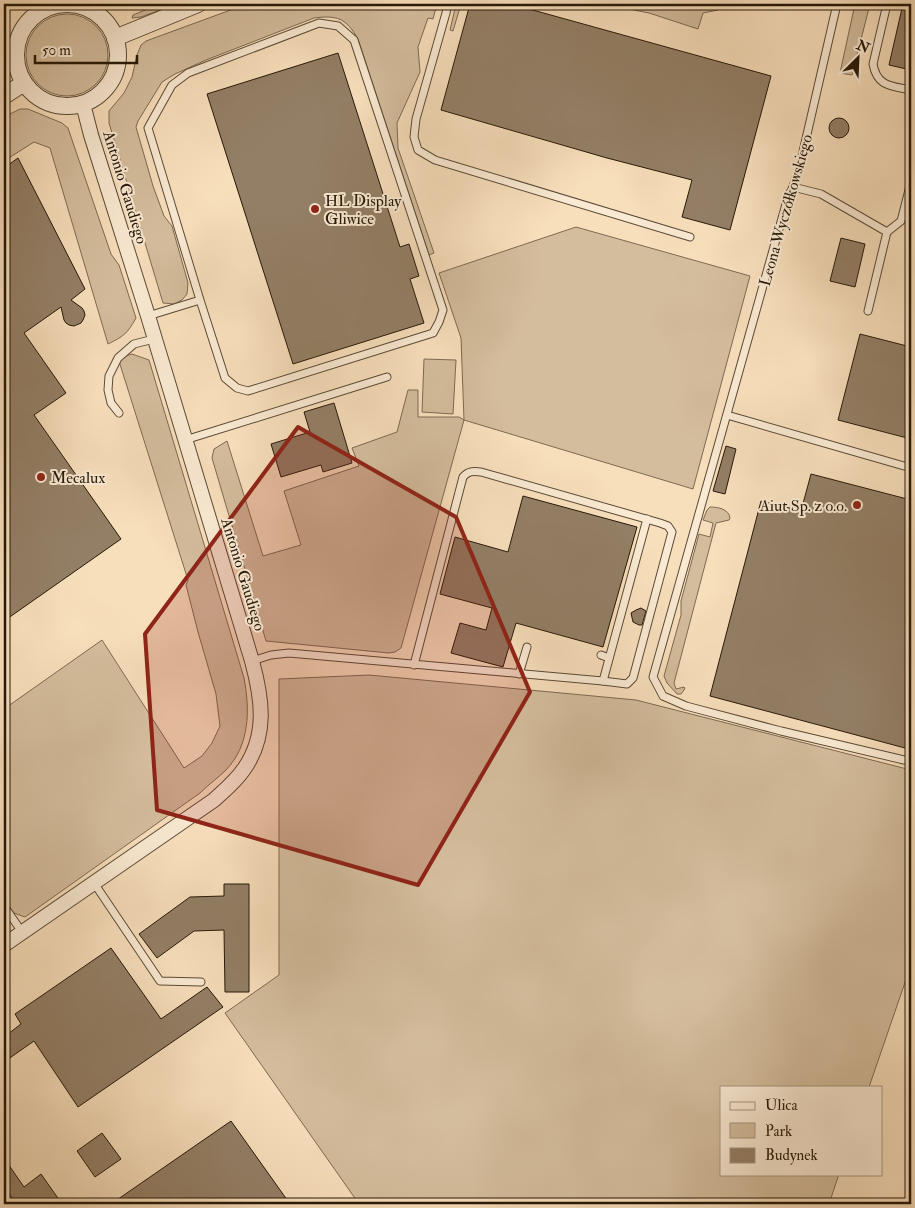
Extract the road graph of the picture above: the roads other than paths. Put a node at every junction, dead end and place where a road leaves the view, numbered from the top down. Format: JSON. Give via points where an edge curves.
{"nodes":[{"id":1,"x":57,"y":4,"type":"edge"},
{"id":2,"x":198,"y":4,"type":"edge"},
{"id":3,"x":448,"y":4,"type":"edge"},
{"id":4,"x":837,"y":4,"type":"edge"},
{"id":5,"x":887,"y":4,"type":"edge"},
{"id":6,"x":115,"y":38,"type":"junction"},
{"id":7,"x":24,"y":83,"type":"junction"},
{"id":8,"x":911,"y":90,"type":"edge"},
{"id":9,"x":4,"y":96,"type":"edge"},
{"id":10,"x":83,"y":104,"type":"junction"},
{"id":11,"x":911,"y":182,"type":"edge"},
{"id":12,"x":793,"y":188,"type":"junction"},
{"id":13,"x":888,"y":232,"type":"junction"},
{"id":14,"x":690,"y":237,"type":"dead end"},
{"id":15,"x":200,"y":300,"type":"junction"},
{"id":16,"x":868,"y":311,"type":"dead end"},
{"id":17,"x":148,"y":316,"type":"junction"},
{"id":18,"x":154,"y":339,"type":"junction"},
{"id":19,"x":387,"y":377,"type":"dead end"},
{"id":20,"x":119,"y":413,"type":"dead end"},
{"id":21,"x":726,"y":415,"type":"junction"},
{"id":22,"x":185,"y":440,"type":"junction"},
{"id":23,"x":911,"y":468,"type":"edge"},
{"id":24,"x":647,"y":519,"type":"junction"},
{"id":25,"x":527,"y":647,"type":"dead end"},
{"id":26,"x":601,"y":656,"type":"dead end"},
{"id":27,"x":609,"y":658,"type":"junction"},
{"id":28,"x":252,"y":661,"type":"junction"},
{"id":29,"x":414,"y":665,"type":"junction"},
{"id":30,"x":519,"y":674,"type":"junction"},
{"id":31,"x":603,"y":681,"type":"junction"},
{"id":32,"x":911,"y":758,"type":"edge"},
{"id":33,"x":94,"y":884,"type":"junction"},
{"id":34,"x":4,"y":906,"type":"edge"},
{"id":35,"x":22,"y":932,"type":"junction"},
{"id":36,"x":4,"y":945,"type":"edge"},
{"id":37,"x":201,"y":982,"type":"dead end"}],
"edges":[{"from":1,"to":6,"type":"street","via":[[91,10],[109,24]]},
{"from":1,"to":7,"type":"street","via":[[37,15],[21,34],[16,57]]},
{"from":2,"to":6,"type":"street"},
{"from":3,"to":14,"type":"lane","via":[[416,119],[414,137],[418,150],[435,160]]},
{"from":4,"to":12,"type":"lane","name":"Leona Wyczółkowskiego"},
{"from":5,"to":8,"type":"lane","via":[[873,64],[875,73],[886,84]]},
{"from":6,"to":10,"type":"street","via":[[118,59],[112,80],[106,90]]},
{"from":7,"to":9,"type":"street"},
{"from":7,"to":10,"type":"street","via":[[46,102],[63,107]]},
{"from":10,"to":17,"type":"street","name":"Antonio Gaudiego"},
{"from":11,"to":13,"type":"lane","via":[[901,221]]},
{"from":12,"to":13,"type":"lane","via":[[821,194]]},
{"from":12,"to":21,"type":"lane","name":"Leona Wyczółkowskiego"},
{"from":13,"to":16,"type":"lane"},
{"from":15,"to":15,"type":"lane","via":[[148,128],[172,85],[188,73],[319,23],[338,26],[354,40],[443,310],[439,322],[433,333],[248,391],[237,388],[225,378]]},
{"from":15,"to":17,"type":"lane"},
{"from":17,"to":18,"type":"street","name":"Antonio Gaudiego"},
{"from":18,"to":20,"type":"lane","via":[[134,344],[118,358],[109,376],[111,403]]},
{"from":18,"to":22,"type":"street","name":"Antonio Gaudiego"},
{"from":19,"to":22,"type":"lane"},
{"from":21,"to":23,"type":"lane"},
{"from":21,"to":32,"type":"lane","name":"Leona Wyczółkowskiego","via":[[653,676],[663,696],[686,706],[781,731],[904,760]]},
{"from":22,"to":28,"type":"street","name":"Antonio Gaudiego"},
{"from":24,"to":27,"type":"lane"},
{"from":24,"to":29,"type":"lane","via":[[480,472],[466,474]]},
{"from":24,"to":31,"type":"lane","via":[[668,526],[672,532],[635,672],[627,684]]},
{"from":25,"to":30,"type":"lane"},
{"from":26,"to":27,"type":"lane"},
{"from":27,"to":31,"type":"lane"},
{"from":28,"to":29,"type":"lane","via":[[289,653]]},
{"from":28,"to":33,"type":"street","name":"Antonio Gaudiego","via":[[259,685],[261,725],[258,742],[244,769],[214,800]]},
{"from":29,"to":30,"type":"lane"},
{"from":30,"to":31,"type":"lane"},
{"from":33,"to":35,"type":"street","name":"Antonio Gaudiego"},
{"from":33,"to":37,"type":"lane","via":[[160,981]]},
{"from":34,"to":35,"type":"lane"},
{"from":35,"to":36,"type":"street","name":"Antonio Gaudiego"}]}
